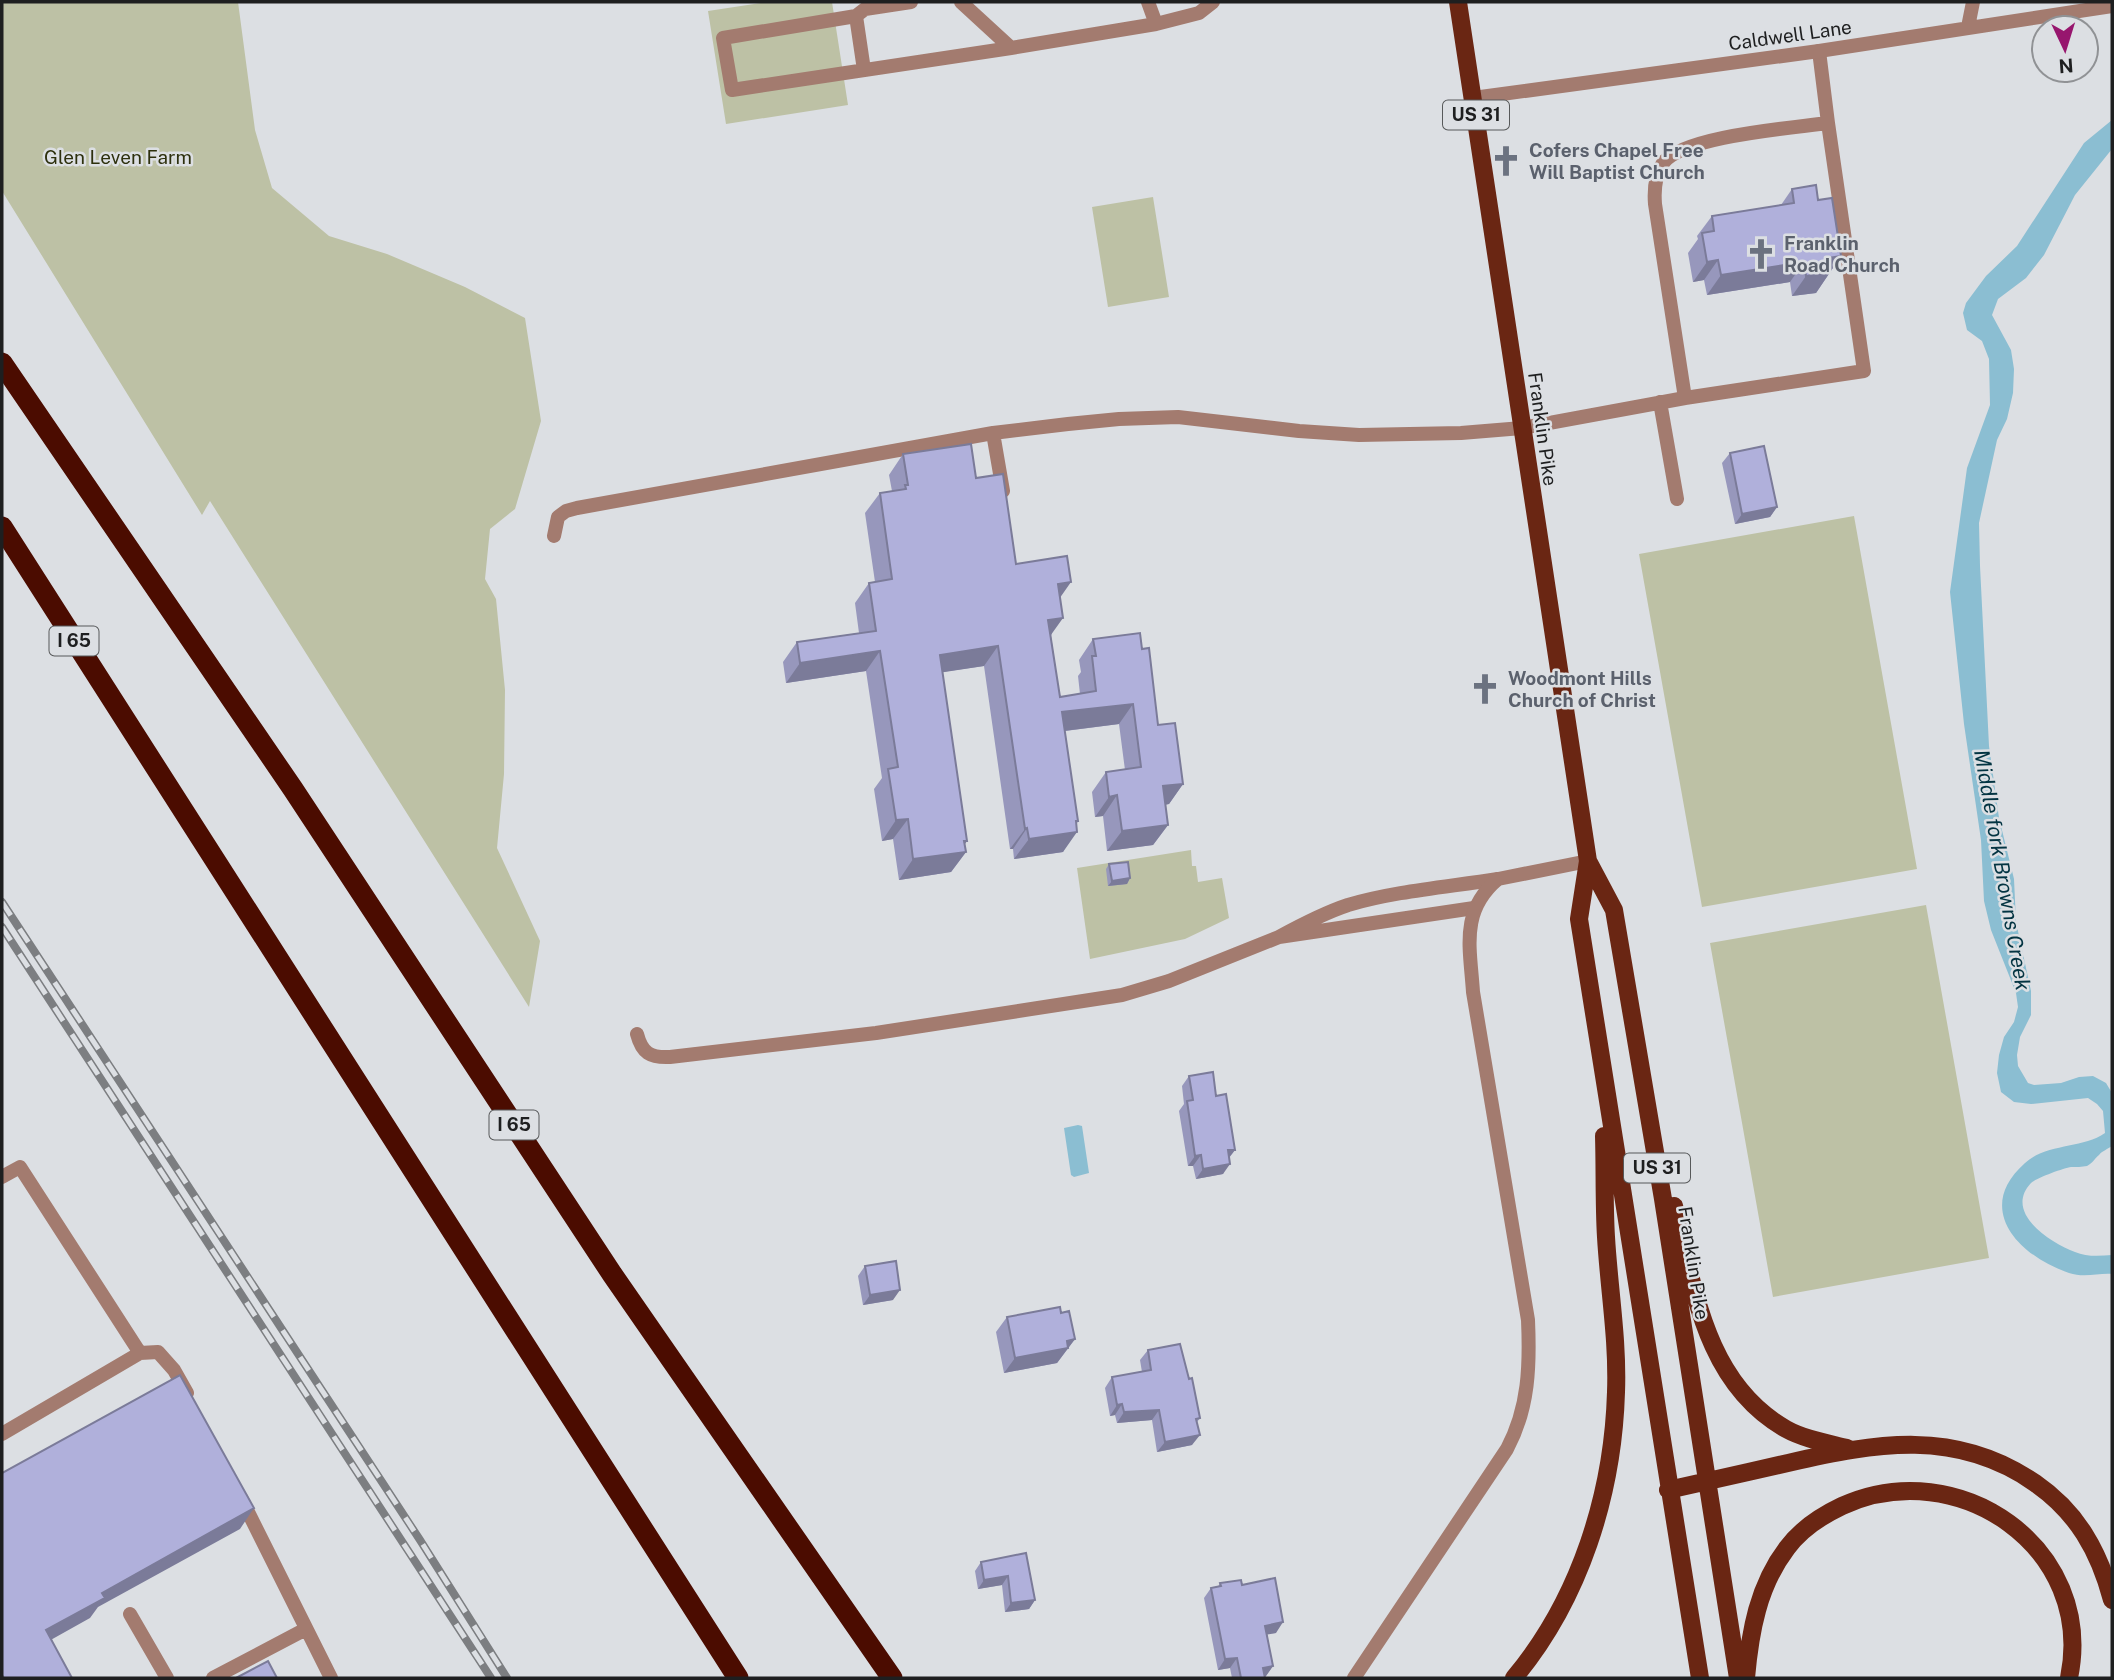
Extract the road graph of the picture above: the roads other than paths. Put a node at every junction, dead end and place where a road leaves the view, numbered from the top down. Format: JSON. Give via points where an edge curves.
{"nodes":[{"id":1,"x":911,"y":2,"type":"edge"},
{"id":2,"x":961,"y":2,"type":"edge"},
{"id":3,"x":1148,"y":2,"type":"edge"},
{"id":4,"x":1213,"y":2,"type":"edge"},
{"id":5,"x":1458,"y":2,"type":"edge"},
{"id":6,"x":1973,"y":2,"type":"edge"},
{"id":7,"x":2112,"y":6,"type":"edge"},
{"id":8,"x":856,"y":16,"type":"junction"},
{"id":9,"x":1156,"y":24,"type":"junction"},
{"id":10,"x":1968,"y":27,"type":"junction"},
{"id":11,"x":1011,"y":48,"type":"junction"},
{"id":12,"x":1819,"y":51,"type":"junction"},
{"id":13,"x":864,"y":70,"type":"junction"},
{"id":14,"x":1473,"y":98,"type":"junction"},
{"id":15,"x":1828,"y":123,"type":"junction"},
{"id":16,"x":2,"y":363,"type":"edge"},
{"id":17,"x":1685,"y":398,"type":"junction"},
{"id":18,"x":1660,"y":402,"type":"junction"},
{"id":19,"x":1522,"y":428,"type":"junction"},
{"id":20,"x":993,"y":433,"type":"junction"},
{"id":21,"x":1677,"y":499,"type":"dead end"},
{"id":22,"x":1006,"y":511,"type":"edge"},
{"id":23,"x":2,"y":527,"type":"edge"},
{"id":24,"x":554,"y":536,"type":"dead end"},
{"id":25,"x":2,"y":555,"type":"edge"},
{"id":26,"x":147,"y":754,"type":"junction"},
{"id":27,"x":1588,"y":861,"type":"junction"},
{"id":28,"x":1498,"y":879,"type":"junction"},
{"id":29,"x":1474,"y":908,"type":"junction"},
{"id":30,"x":1279,"y":937,"type":"junction"},
{"id":31,"x":637,"y":1034,"type":"dead end"},
{"id":32,"x":1640,"y":1064,"type":"junction"},
{"id":33,"x":1603,"y":1069,"type":"junction"},
{"id":34,"x":2,"y":1177,"type":"edge"},
{"id":35,"x":140,"y":1353,"type":"junction"},
{"id":36,"x":197,"y":1411,"type":"edge"},
{"id":37,"x":2,"y":1434,"type":"edge"},
{"id":38,"x":1851,"y":1449,"type":"junction"},
{"id":39,"x":1707,"y":1481,"type":"junction"},
{"id":40,"x":235,"y":1484,"type":"edge"},
{"id":41,"x":1668,"y":1490,"type":"junction"},
{"id":42,"x":2112,"y":1600,"type":"edge"},
{"id":43,"x":130,"y":1614,"type":"dead end"},
{"id":44,"x":306,"y":1629,"type":"junction"},
{"id":45,"x":162,"y":1677,"type":"edge"},
{"id":46,"x":213,"y":1678,"type":"edge"},
{"id":47,"x":331,"y":1678,"type":"edge"},
{"id":48,"x":738,"y":1678,"type":"edge"},
{"id":49,"x":892,"y":1678,"type":"edge"},
{"id":50,"x":1354,"y":1678,"type":"edge"},
{"id":51,"x":1514,"y":1678,"type":"edge"},
{"id":52,"x":1700,"y":1678,"type":"edge"},
{"id":53,"x":1738,"y":1678,"type":"edge"},
{"id":54,"x":1746,"y":1678,"type":"edge"},
{"id":55,"x":2069,"y":1678,"type":"edge"}],
"edges":[{"from":1,"to":8,"type":"street","via":[[865,9]]},
{"from":2,"to":11,"type":"street"},
{"from":3,"to":9,"type":"street"},
{"from":4,"to":9,"type":"street","via":[[1199,13]]},
{"from":5,"to":14,"type":"main road","name":"Franklin Pike","number":"US 31"},
{"from":6,"to":10,"type":"street"},
{"from":7,"to":10,"type":"street","name":"Caldwell Lane"},
{"from":8,"to":13,"type":"street"},
{"from":8,"to":13,"type":"street","via":[[723,38],[732,90]]},
{"from":9,"to":11,"type":"street"},
{"from":10,"to":12,"type":"street","name":"Caldwell Lane"},
{"from":11,"to":13,"type":"street"},
{"from":12,"to":14,"type":"street","name":"Caldwell Lane"},
{"from":12,"to":15,"type":"street"},
{"from":14,"to":19,"type":"main road","name":"Franklin Pike","number":"US 31"},
{"from":15,"to":17,"type":"street","via":[[1695,145],[1662,165],[1655,204]]},
{"from":15,"to":17,"type":"street","via":[[1864,371]]},
{"from":16,"to":49,"type":"highway","number":"I 65","via":[[293,789],[611,1274]]},
{"from":17,"to":18,"type":"street"},
{"from":18,"to":19,"type":"street"},
{"from":18,"to":21,"type":"street"},
{"from":19,"to":20,"type":"street","via":[[1359,435],[1178,417]]},
{"from":19,"to":27,"type":"main road","name":"Franklin Pike","number":"US 31"},
{"from":20,"to":22,"type":"street"},
{"from":20,"to":24,"type":"street","via":[[570,509],[558,517]]},
{"from":23,"to":26,"type":"highway","number":"I 65"},
{"from":25,"to":26,"type":"highway"},
{"from":26,"to":48,"type":"highway","number":"I 65"},
{"from":27,"to":28,"type":"street"},
{"from":27,"to":32,"type":"main road","name":"Franklin Pike","number":"US 31","via":[[1614,910]]},
{"from":27,"to":33,"type":"main road","name":"Franklin Pike","number":"US 31","via":[[1579,919]]},
{"from":28,"to":29,"type":"street","via":[[1486,888]]},
{"from":28,"to":30,"type":"street","via":[[1348,905]]},
{"from":29,"to":30,"type":"street"},
{"from":29,"to":50,"type":"street","via":[[1470,948],[1473,992],[1528,1320],[1525,1398],[1507,1449]]},
{"from":30,"to":31,"type":"street","via":[[1144,989],[876,1033],[670,1057],[645,1053]]},
{"from":32,"to":38,"type":"main road","via":[[1697,1300],[1722,1366],[1758,1407],[1786,1429]]},
{"from":32,"to":39,"type":"main road","name":"Franklin Pike","number":"US 31"},
{"from":33,"to":41,"type":"main road","name":"Franklin Pike","number":"US 31"},
{"from":33,"to":51,"type":"main road","via":[[1606,1237],[1616,1378],[1610,1458],[1596,1520],[1571,1587],[1553,1623]]},
{"from":34,"to":35,"type":"street","via":[[20,1167]]},
{"from":35,"to":36,"type":"street","via":[[158,1352],[166,1359]]},
{"from":35,"to":37,"type":"street"},
{"from":38,"to":39,"type":"main road"},
{"from":38,"to":42,"type":"main road","via":[[1900,1444],[1950,1447],[2020,1473],[2076,1520],[2099,1559]]},
{"from":39,"to":41,"type":"main road"},
{"from":39,"to":53,"type":"main road","name":"Franklin Pike","number":"US 31"},
{"from":40,"to":44,"type":"street"},
{"from":41,"to":52,"type":"main road","name":"Franklin Pike","number":"US 31"},
{"from":43,"to":45,"type":"street"},
{"from":44,"to":46,"type":"street"},
{"from":44,"to":47,"type":"street"},
{"from":54,"to":55,"type":"main road","via":[[1762,1593],[1788,1546],[1816,1520],[1853,1501],[1919,1490],[1954,1496],[1993,1512],[2037,1550],[2060,1588],[2067,1610],[2072,1650]]}]}
